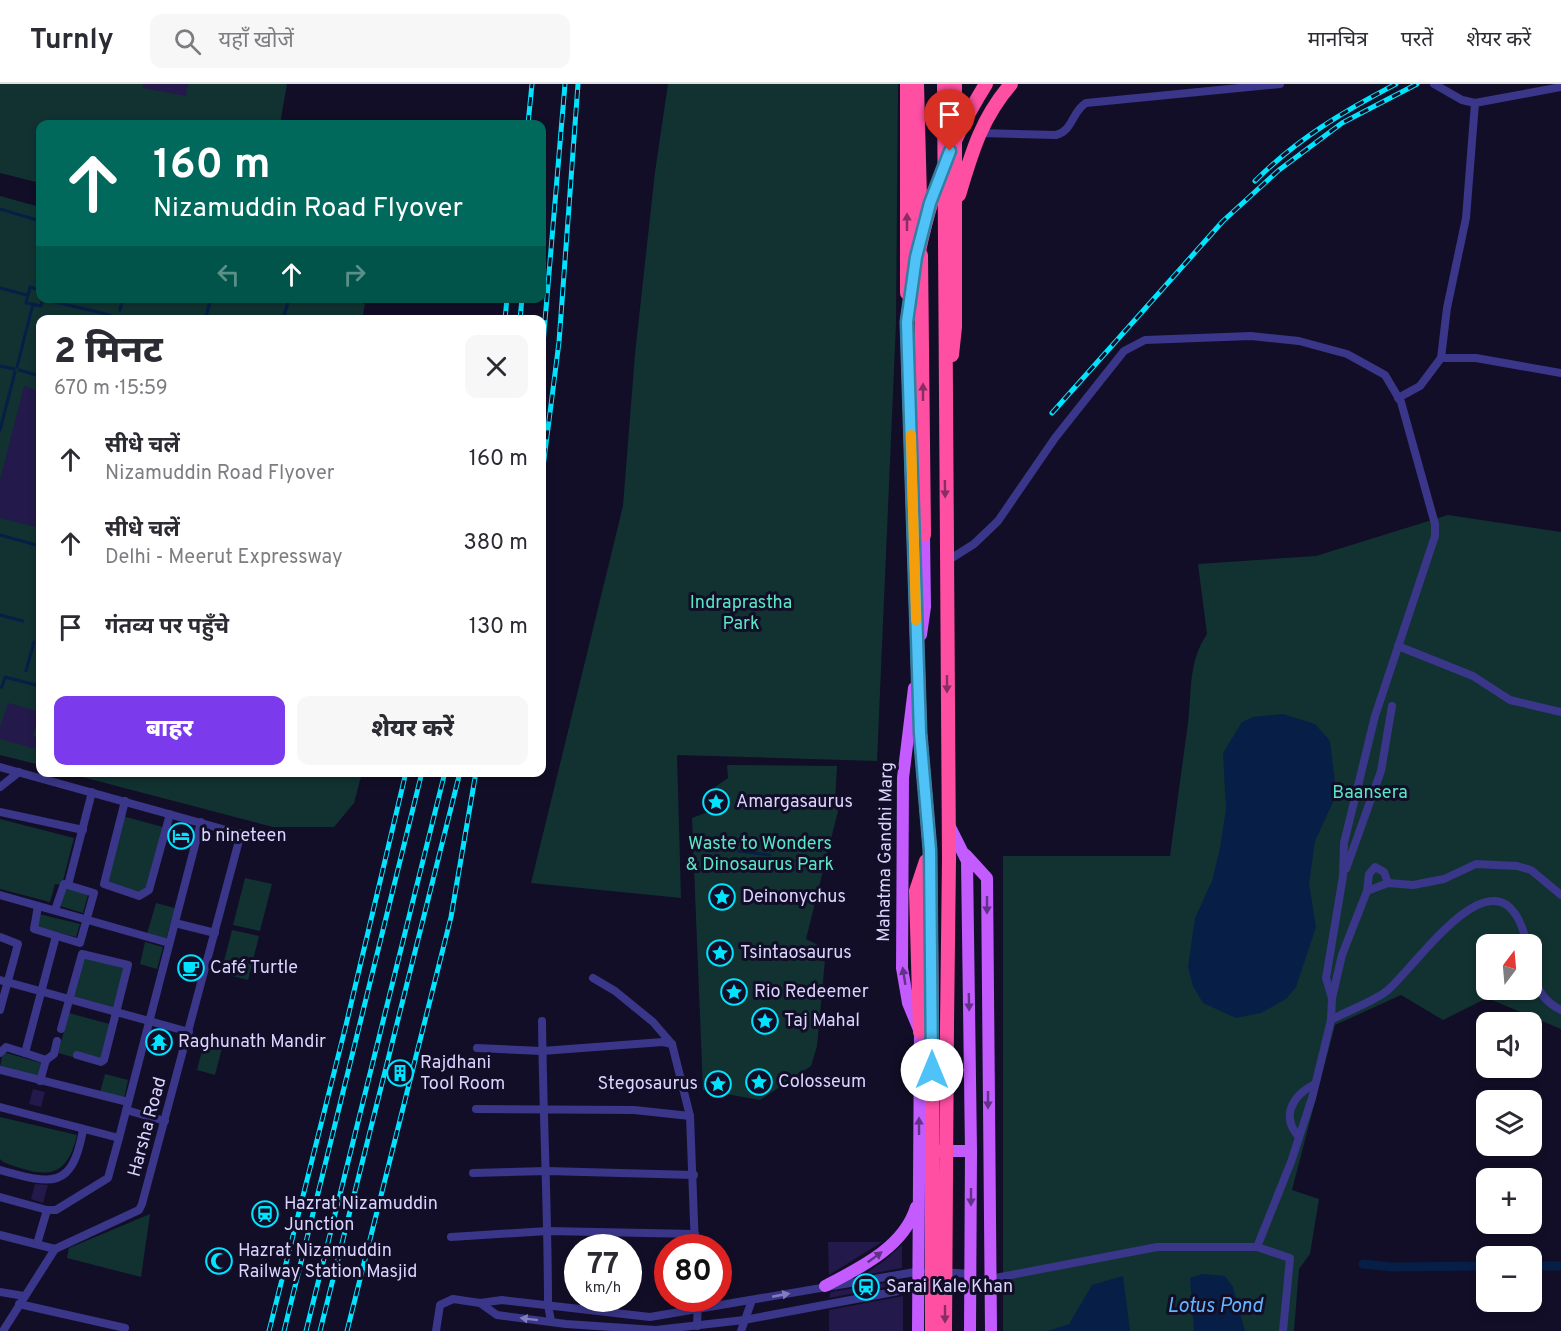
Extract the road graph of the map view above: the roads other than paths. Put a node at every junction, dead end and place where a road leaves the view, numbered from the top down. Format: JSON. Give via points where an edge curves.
{"nodes":[{"id":1,"x":907,"y":84,"type":"edge"},
{"id":2,"x":917,"y":84,"type":"edge"},
{"id":3,"x":944,"y":84,"type":"edge"},
{"id":4,"x":955,"y":84,"type":"edge"},
{"id":5,"x":986,"y":84,"type":"edge"},
{"id":6,"x":1011,"y":84,"type":"edge"},
{"id":7,"x":1280,"y":84,"type":"edge"},
{"id":8,"x":1434,"y":84,"type":"edge"},
{"id":9,"x":1561,"y":87,"type":"edge"},
{"id":10,"x":1475,"y":103,"type":"junction"},
{"id":11,"x":978,"y":133,"type":"junction"},
{"id":12,"x":955,"y":212,"type":"junction"},
{"id":13,"x":907,"y":322,"type":"junction"},
{"id":14,"x":1441,"y":358,"type":"junction"},
{"id":15,"x":1561,"y":374,"type":"edge"},
{"id":16,"x":1398,"y":398,"type":"junction"},
{"id":17,"x":944,"y":430,"type":"junction"},
{"id":18,"x":924,"y":535,"type":"joint"},
{"id":19,"x":947,"y":561,"type":"junction"},
{"id":20,"x":1398,"y":646,"type":"junction"},
{"id":21,"x":1392,"y":706,"type":"dead end"},
{"id":22,"x":1561,"y":712,"type":"edge"},
{"id":23,"x":0,"y":767,"type":"edge"},
{"id":24,"x":19,"y":772,"type":"junction"},
{"id":25,"x":36,"y":777,"type":"edge"},
{"id":26,"x":37,"y":777,"type":"edge"},
{"id":27,"x":0,"y":787,"type":"edge"},
{"id":28,"x":92,"y":792,"type":"junction"},
{"id":29,"x":125,"y":801,"type":"junction"},
{"id":30,"x":0,"y":812,"type":"edge"},
{"id":31,"x":170,"y":814,"type":"junction"},
{"id":32,"x":201,"y":822,"type":"junction"},
{"id":33,"x":948,"y":822,"type":"junction"},
{"id":34,"x":83,"y":830,"type":"junction"},
{"id":35,"x":241,"y":833,"type":"junction"},
{"id":36,"x":258,"y":839,"type":"dead end"},
{"id":37,"x":930,"y":850,"type":"junction"},
{"id":38,"x":966,"y":855,"type":"junction"},
{"id":39,"x":1343,"y":876,"type":"junction"},
{"id":40,"x":1388,"y":883,"type":"junction"},
{"id":41,"x":68,"y":885,"type":"junction"},
{"id":42,"x":105,"y":886,"type":"junction"},
{"id":43,"x":1366,"y":891,"type":"junction"},
{"id":44,"x":94,"y":893,"type":"junction"},
{"id":45,"x":0,"y":895,"type":"edge"},
{"id":46,"x":1561,"y":895,"type":"edge"},
{"id":47,"x":38,"y":906,"type":"junction"},
{"id":48,"x":55,"y":910,"type":"junction"},
{"id":49,"x":86,"y":919,"type":"junction"},
{"id":50,"x":175,"y":923,"type":"junction"},
{"id":51,"x":215,"y":933,"type":"junction"},
{"id":52,"x":1523,"y":934,"type":"edge"},
{"id":53,"x":56,"y":936,"type":"junction"},
{"id":54,"x":0,"y":937,"type":"edge"},
{"id":55,"x":170,"y":943,"type":"junction"},
{"id":56,"x":593,"y":978,"type":"dead end"},
{"id":57,"x":4,"y":981,"type":"edge"},
{"id":58,"x":42,"y":992,"type":"junction"},
{"id":59,"x":1332,"y":998,"type":"junction"},
{"id":60,"x":1542,"y":998,"type":"edge"},
{"id":61,"x":68,"y":999,"type":"junction"},
{"id":62,"x":0,"y":1010,"type":"edge"},
{"id":63,"x":1561,"y":1011,"type":"edge"},
{"id":64,"x":116,"y":1012,"type":"junction"},
{"id":65,"x":1331,"y":1020,"type":"junction"},
{"id":66,"x":149,"y":1021,"type":"junction"},
{"id":67,"x":542,"y":1021,"type":"dead end"},
{"id":68,"x":61,"y":1029,"type":"dead end"},
{"id":69,"x":189,"y":1032,"type":"junction"},
{"id":70,"x":920,"y":1032,"type":"junction"},
{"id":71,"x":35,"y":1035,"type":"dead end"},
{"id":72,"x":57,"y":1041,"type":"dead end"},
{"id":73,"x":672,"y":1044,"type":"junction"},
{"id":74,"x":477,"y":1048,"type":"dead end"},
{"id":75,"x":542,"y":1051,"type":"junction"},
{"id":76,"x":0,"y":1053,"type":"edge"},
{"id":77,"x":27,"y":1053,"type":"junction"},
{"id":78,"x":77,"y":1055,"type":"dead end"},
{"id":79,"x":46,"y":1060,"type":"junction"},
{"id":80,"x":0,"y":1070,"type":"edge"},
{"id":81,"x":40,"y":1081,"type":"junction"},
{"id":82,"x":1315,"y":1084,"type":"junction"},
{"id":83,"x":127,"y":1106,"type":"junction"},
{"id":84,"x":0,"y":1107,"type":"edge"},
{"id":85,"x":476,"y":1109,"type":"dead end"},
{"id":86,"x":543,"y":1110,"type":"junction"},
{"id":87,"x":690,"y":1116,"type":"junction"},
{"id":88,"x":165,"y":1121,"type":"junction"},
{"id":89,"x":83,"y":1130,"type":"junction"},
{"id":90,"x":1299,"y":1137,"type":"junction"},
{"id":91,"x":119,"y":1138,"type":"junction"},
{"id":92,"x":919,"y":1151,"type":"junction"},
{"id":93,"x":971,"y":1151,"type":"junction"},
{"id":94,"x":0,"y":1170,"type":"edge"},
{"id":95,"x":547,"y":1171,"type":"junction"},
{"id":96,"x":473,"y":1173,"type":"dead end"},
{"id":97,"x":694,"y":1175,"type":"junction"},
{"id":98,"x":0,"y":1197,"type":"edge"},
{"id":99,"x":919,"y":1199,"type":"junction"},
{"id":100,"x":47,"y":1210,"type":"junction"},
{"id":101,"x":548,"y":1231,"type":"junction"},
{"id":102,"x":695,"y":1234,"type":"joint"},
{"id":103,"x":0,"y":1235,"type":"edge"},
{"id":104,"x":451,"y":1236,"type":"dead end"},
{"id":105,"x":38,"y":1244,"type":"junction"},
{"id":106,"x":1257,"y":1247,"type":"junction"},
{"id":107,"x":55,"y":1249,"type":"junction"},
{"id":108,"x":919,"y":1270,"type":"junction"},
{"id":109,"x":971,"y":1274,"type":"junction"},
{"id":110,"x":990,"y":1279,"type":"junction"},
{"id":111,"x":825,"y":1286,"type":"junction"},
{"id":112,"x":919,"y":1287,"type":"junction"},
{"id":113,"x":0,"y":1292,"type":"edge"},
{"id":114,"x":21,"y":1300,"type":"junction"},
{"id":115,"x":752,"y":1300,"type":"junction"},
{"id":116,"x":480,"y":1303,"type":"junction"},
{"id":117,"x":732,"y":1304,"type":"edge"},
{"id":118,"x":548,"y":1305,"type":"junction"},
{"id":119,"x":679,"y":1312,"type":"edge"},
{"id":120,"x":698,"y":1312,"type":"edge"},
{"id":121,"x":744,"y":1320,"type":"junction"},
{"id":122,"x":551,"y":1321,"type":"junction"},
{"id":123,"x":697,"y":1326,"type":"junction"},
{"id":124,"x":125,"y":1328,"type":"dead end"},
{"id":125,"x":3,"y":1331,"type":"edge"},
{"id":126,"x":436,"y":1331,"type":"edge"},
{"id":127,"x":741,"y":1331,"type":"edge"},
{"id":128,"x":918,"y":1331,"type":"edge"},
{"id":129,"x":932,"y":1331,"type":"edge"},
{"id":130,"x":945,"y":1331,"type":"edge"},
{"id":131,"x":969,"y":1331,"type":"edge"},
{"id":132,"x":991,"y":1331,"type":"edge"},
{"id":133,"x":1283,"y":1331,"type":"edge"}],
"edges":[{"from":13,"to":1,"type":"highway","one_way":true,"bridge":true},
{"from":18,"to":2,"type":"highway","name":"Mahatma Gandhi Marg","one_way":true},
{"from":3,"to":17,"type":"highway","bridge":true},
{"from":4,"to":12,"type":"highway"},
{"from":5,"to":13,"type":"highway","bridge":true,"via":[[950,151],[930,203],[916,257]]},
{"from":6,"to":11,"type":"highway"},
{"from":7,"to":11,"type":"street","via":[[1086,103],[1067,130],[1056,135]]},
{"from":8,"to":10,"type":"street"},
{"from":9,"to":10,"type":"street"},
{"from":10,"to":14,"type":"street","via":[[1466,218]]},
{"from":11,"to":12,"type":"highway"},
{"from":12,"to":17,"type":"highway","via":[[955,327]]},
{"from":13,"to":37,"type":"highway","bridge":true,"via":[[920,733]]},
{"from":14,"to":15,"type":"street","via":[[1476,358]]},
{"from":14,"to":16,"type":"street","via":[[1419,386]]},
{"from":16,"to":19,"type":"street","via":[[1385,375],[1347,354],[1299,341],[1251,336],[1145,340],[1124,351],[1055,438],[998,521],[974,544]]},
{"from":16,"to":20,"type":"street","via":[[1436,529]]},
{"from":17,"to":19,"type":"highway","one_way":true},
{"from":70,"to":18,"type":"main road","name":"Mahatma Gandhi Marg","one_way":true,"via":[[908,1003],[902,968],[903,778],[925,606]]},
{"from":19,"to":33,"type":"highway","one_way":true},
{"from":20,"to":22,"type":"street","via":[[1473,676],[1510,700]]},
{"from":20,"to":39,"type":"street","via":[[1363,756],[1344,843]]},
{"from":21,"to":39,"type":"street","via":[[1381,771]]},
{"from":23,"to":24,"type":"street"},
{"from":24,"to":25,"type":"street"},
{"from":24,"to":27,"type":"street"},
{"from":26,"to":28,"type":"street"},
{"from":28,"to":29,"type":"street"},
{"from":28,"to":34,"type":"street"},
{"from":29,"to":31,"type":"street"},
{"from":29,"to":42,"type":"street"},
{"from":30,"to":34,"type":"street"},
{"from":31,"to":32,"type":"street"},
{"from":31,"to":42,"type":"street","via":[[147,893],[140,896]]},
{"from":32,"to":35,"type":"street"},
{"from":32,"to":50,"type":"street"},
{"from":33,"to":38,"type":"main road"},
{"from":33,"to":130,"type":"highway","one_way":true,"bridge":true},
{"from":34,"to":41,"type":"street"},
{"from":35,"to":36,"type":"street"},
{"from":35,"to":51,"type":"street","name":"Harsha Road"},
{"from":37,"to":70,"type":"highway","via":[[916,891]]},
{"from":37,"to":129,"type":"highway","bridge":true},
{"from":38,"to":93,"type":"main road","one_way":true},
{"from":38,"to":110,"type":"main road","one_way":true,"via":[[987,878]]},
{"from":39,"to":59,"type":"street","via":[[1326,978]]},
{"from":40,"to":43,"type":"street"},
{"from":40,"to":43,"type":"street","via":[[1384,872],[1375,867]]},
{"from":40,"to":46,"type":"street","via":[[1413,885],[1444,879],[1476,864],[1517,866],[1531,870]]},
{"from":41,"to":44,"type":"street"},
{"from":41,"to":48,"type":"street","via":[[64,884]]},
{"from":42,"to":44,"type":"street","via":[[96,888]]},
{"from":43,"to":59,"type":"street","via":[[1342,955]]},
{"from":44,"to":49,"type":"street"},
{"from":45,"to":47,"type":"street"},
{"from":47,"to":48,"type":"street"},
{"from":47,"to":53,"type":"street","via":[[33,928]]},
{"from":48,"to":49,"type":"street"},
{"from":49,"to":53,"type":"street","via":[[81,942]]},
{"from":49,"to":55,"type":"street"},
{"from":50,"to":51,"type":"street"},
{"from":50,"to":55,"type":"street"},
{"from":51,"to":69,"type":"street","name":"Harsha Road"},
{"from":52,"to":65,"type":"street","via":[[1518,918],[1506,906],[1475,904],[1436,936],[1388,990]]},
{"from":53,"to":58,"type":"street"},
{"from":54,"to":57,"type":"street","via":[[18,944]]},
{"from":55,"to":66,"type":"street"},
{"from":56,"to":73,"type":"street","via":[[646,1016]]},
{"from":57,"to":58,"type":"street"},
{"from":57,"to":62,"type":"street"},
{"from":58,"to":61,"type":"street"},
{"from":58,"to":77,"type":"street"},
{"from":59,"to":65,"type":"street"},
{"from":60,"to":63,"type":"street"},
{"from":61,"to":64,"type":"street"},
{"from":61,"to":64,"type":"street","via":[[81,956],[86,954],[129,967]]},
{"from":61,"to":68,"type":"street"},
{"from":64,"to":66,"type":"street"},
{"from":64,"to":78,"type":"street","via":[[103,1062]]},
{"from":65,"to":82,"type":"street"},
{"from":66,"to":69,"type":"street"},
{"from":66,"to":83,"type":"street"},
{"from":67,"to":75,"type":"street"},
{"from":69,"to":88,"type":"street","name":"Harsha Road"},
{"from":92,"to":70,"type":"main road","name":"Mahatma Gandhi Marg","one_way":true},
{"from":71,"to":77,"type":"street"},
{"from":72,"to":79,"type":"street","via":[[54,1054]]},
{"from":73,"to":75,"type":"street"},
{"from":73,"to":87,"type":"street"},
{"from":74,"to":75,"type":"street"},
{"from":75,"to":86,"type":"street"},
{"from":76,"to":77,"type":"street","via":[[6,1047]]},
{"from":77,"to":79,"type":"street"},
{"from":79,"to":81,"type":"street"},
{"from":80,"to":81,"type":"street"},
{"from":81,"to":83,"type":"street"},
{"from":82,"to":90,"type":"street"},
{"from":82,"to":90,"type":"street","via":[[1294,1098],[1288,1119]]},
{"from":83,"to":88,"type":"street"},
{"from":83,"to":91,"type":"street"},
{"from":84,"to":89,"type":"street"},
{"from":85,"to":86,"type":"street"},
{"from":86,"to":87,"type":"street","via":[[633,1110]]},
{"from":86,"to":95,"type":"street"},
{"from":87,"to":97,"type":"street"},
{"from":88,"to":107,"type":"street","name":"Harsha Road","via":[[139,1210]]},
{"from":89,"to":91,"type":"street"},
{"from":89,"to":94,"type":"street","via":[[75,1164],[66,1174],[45,1180]]},
{"from":90,"to":106,"type":"street"},
{"from":91,"to":100,"type":"street","via":[[108,1178],[56,1210]]},
{"from":92,"to":93,"type":"main road"},
{"from":92,"to":99,"type":"main road","name":"Mahatma Gandhi Marg"},
{"from":93,"to":109,"type":"main road","one_way":true},
{"from":95,"to":96,"type":"street"},
{"from":95,"to":97,"type":"street"},
{"from":95,"to":101,"type":"street"},
{"from":97,"to":102,"type":"street"},
{"from":98,"to":100,"type":"street"},
{"from":99,"to":108,"type":"main road","name":"Mahatma Gandhi Marg"},
{"from":111,"to":99,"type":"main road","one_way":true,"via":[[890,1246],[906,1230]]},
{"from":100,"to":105,"type":"street"},
{"from":101,"to":102,"type":"street"},
{"from":101,"to":104,"type":"street"},
{"from":101,"to":118,"type":"street"},
{"from":103,"to":105,"type":"street"},
{"from":105,"to":107,"type":"street"},
{"from":106,"to":110,"type":"street","via":[[1157,1247]]},
{"from":106,"to":133,"type":"street","via":[[1290,1258]]},
{"from":107,"to":114,"type":"street"},
{"from":108,"to":109,"type":"street"},
{"from":108,"to":111,"type":"street"},
{"from":108,"to":112,"type":"main road","name":"Mahatma Gandhi Marg"},
{"from":109,"to":112,"type":"street"},
{"from":109,"to":131,"type":"main road"},
{"from":110,"to":132,"type":"main road"},
{"from":115,"to":111,"type":"street","one_way":true},
{"from":112,"to":121,"type":"street"},
{"from":112,"to":128,"type":"main road","name":"Mahatma Gandhi Marg"},
{"from":113,"to":114,"type":"street"},
{"from":114,"to":124,"type":"street"},
{"from":114,"to":125,"type":"street"},
{"from":115,"to":117,"type":"street"},
{"from":115,"to":121,"type":"street"},
{"from":116,"to":118,"type":"street","via":[[495,1300]]},
{"from":122,"to":116,"type":"street","one_way":true,"via":[[497,1315]]},
{"from":116,"to":126,"type":"street","via":[[458,1299],[440,1305]]},
{"from":118,"to":119,"type":"street","via":[[633,1317]]},
{"from":118,"to":122,"type":"street"},
{"from":120,"to":123,"type":"street"},
{"from":121,"to":123,"type":"street"},
{"from":121,"to":127,"type":"street"},
{"from":122,"to":123,"type":"street","via":[[636,1331]]}]}
